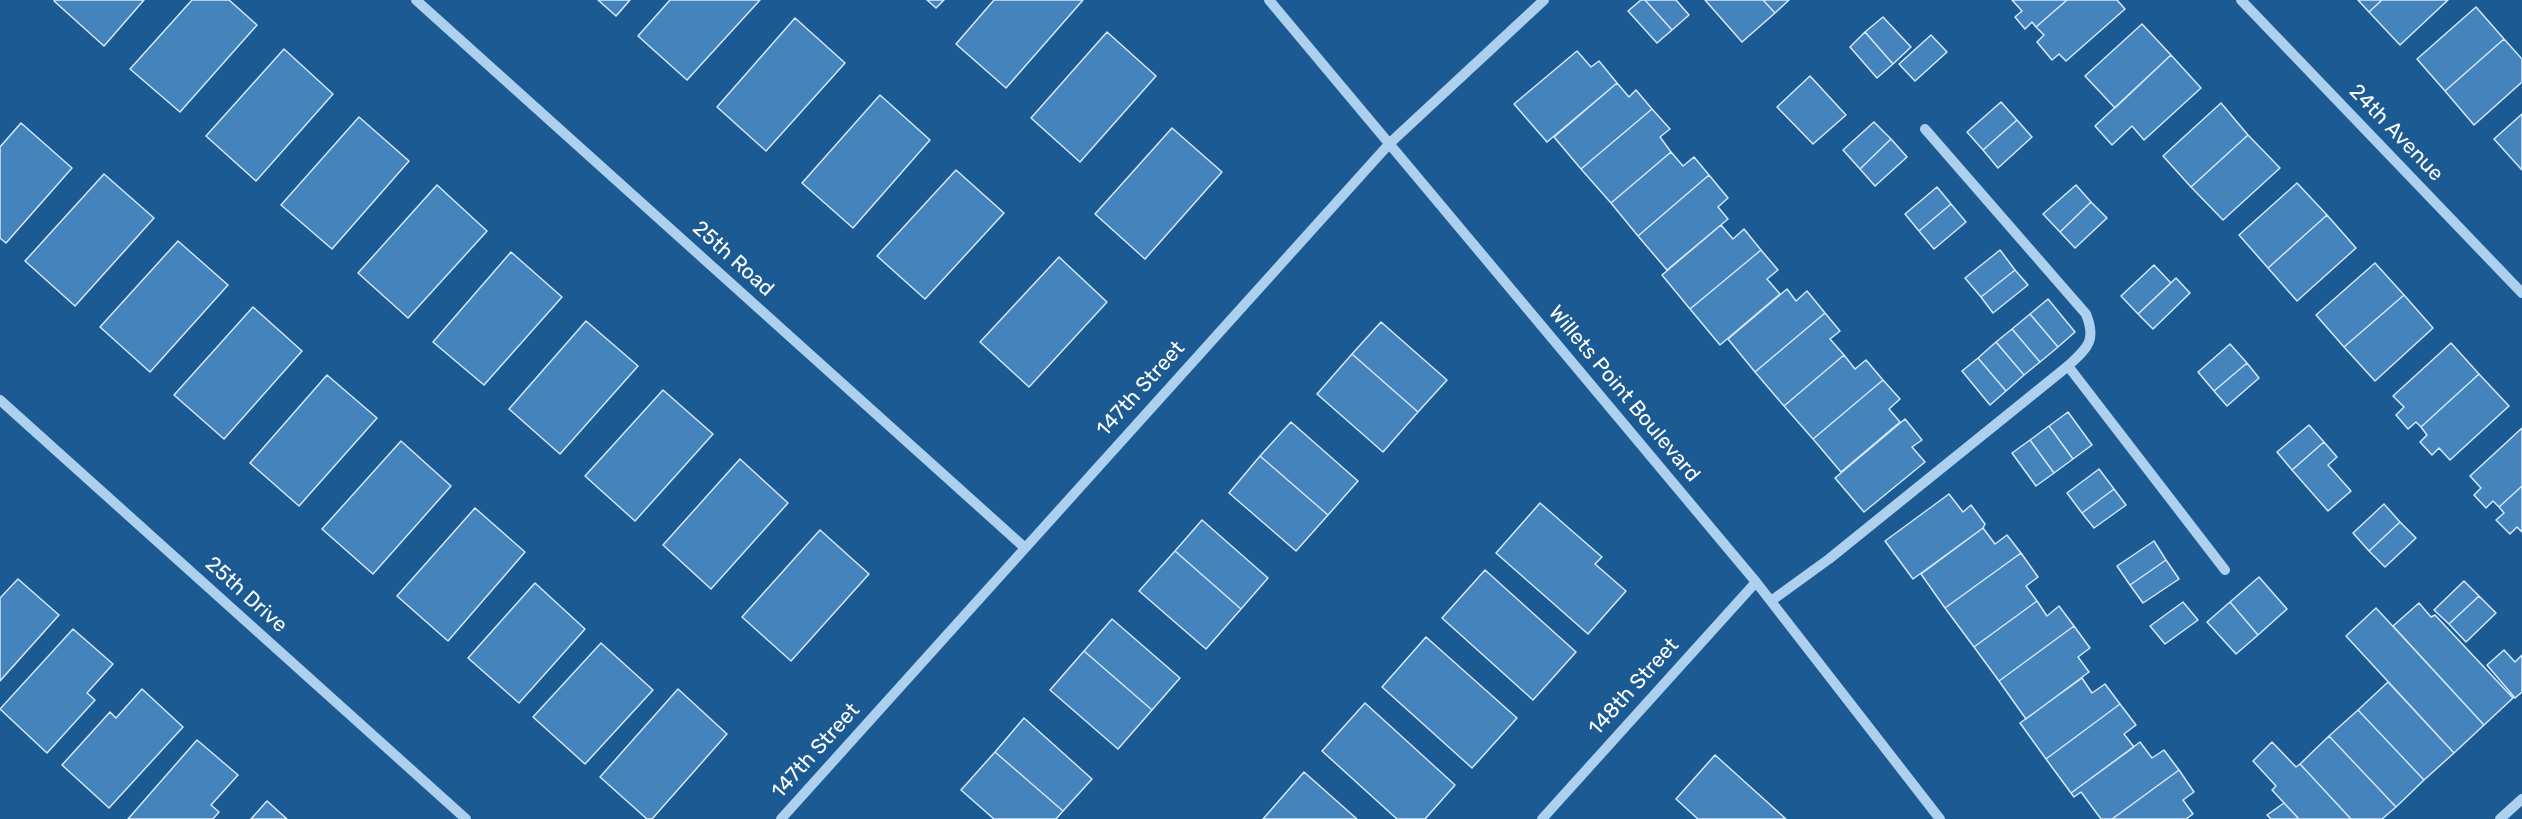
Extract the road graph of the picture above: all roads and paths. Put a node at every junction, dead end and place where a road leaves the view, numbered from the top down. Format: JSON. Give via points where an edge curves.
{"nodes":[{"id":1,"x":416,"y":0,"type":"edge"},
{"id":2,"x":1269,"y":0,"type":"edge"},
{"id":3,"x":1544,"y":0,"type":"edge"},
{"id":4,"x":2241,"y":0,"type":"edge"},
{"id":5,"x":1925,"y":129,"type":"dead end"},
{"id":6,"x":1390,"y":143,"type":"junction"},
{"id":7,"x":2522,"y":292,"type":"edge"},
{"id":8,"x":2068,"y":366,"type":"junction"},
{"id":9,"x":0,"y":400,"type":"edge"},
{"id":10,"x":1024,"y":548,"type":"junction"},
{"id":11,"x":2225,"y":570,"type":"dead end"},
{"id":12,"x":1756,"y":582,"type":"junction"},
{"id":13,"x":1771,"y":601,"type":"junction"},
{"id":14,"x":2522,"y":799,"type":"edge"},
{"id":15,"x":466,"y":819,"type":"edge"},
{"id":16,"x":781,"y":819,"type":"edge"},
{"id":17,"x":1542,"y":819,"type":"edge"},
{"id":18,"x":1940,"y":819,"type":"edge"},
{"id":19,"x":2500,"y":819,"type":"edge"}],
"edges":[{"from":1,"to":10,"type":"street","name":"25th Road"},
{"from":2,"to":6,"type":"street","name":"Willets Point Boulevard"},
{"from":3,"to":6,"type":"street","name":"147th Street"},
{"from":4,"to":7,"type":"street","name":"24th Avenue"},
{"from":5,"to":8,"type":"street","via":[[2086,314],[2091,327],[2089,347]]},
{"from":6,"to":10,"type":"street","name":"147th Street"},
{"from":6,"to":12,"type":"street","name":"Willets Point Boulevard"},
{"from":8,"to":11,"type":"street"},
{"from":8,"to":13,"type":"street","via":[[1829,559]]},
{"from":9,"to":15,"type":"street","name":"25th Drive"},
{"from":10,"to":16,"type":"street","name":"147th Street"},
{"from":12,"to":13,"type":"street","name":"Willets Point Boulevard"},
{"from":12,"to":17,"type":"street","name":"148th Street"},
{"from":13,"to":18,"type":"street","name":"Willets Point Boulevard"},
{"from":14,"to":19,"type":"street"}]}
